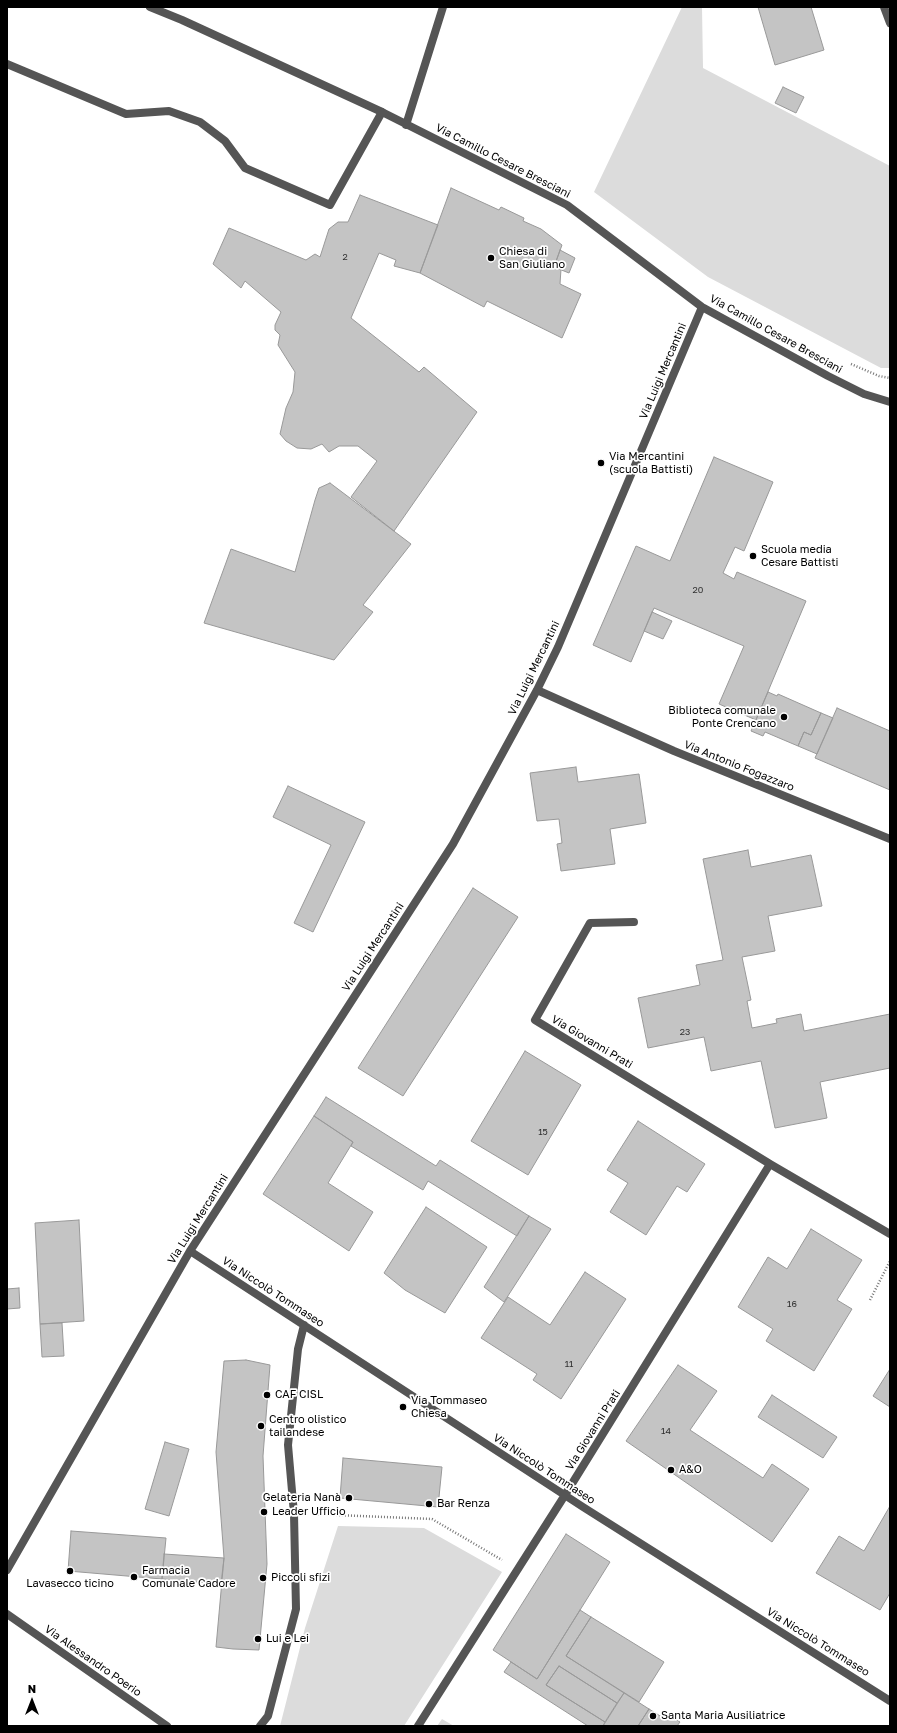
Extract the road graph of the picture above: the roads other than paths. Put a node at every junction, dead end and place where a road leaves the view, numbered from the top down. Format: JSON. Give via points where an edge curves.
{"nodes":[{"id":1,"x":150,"y":7,"type":"edge"},
{"id":2,"x":443,"y":7,"type":"edge"},
{"id":3,"x":884,"y":7,"type":"edge"},
{"id":4,"x":890,"y":23,"type":"edge"},
{"id":5,"x":7,"y":64,"type":"edge"},
{"id":6,"x":382,"y":112,"type":"junction"},
{"id":7,"x":406,"y":125,"type":"junction"},
{"id":8,"x":702,"y":307,"type":"junction"},
{"id":9,"x":890,"y":402,"type":"edge"},
{"id":10,"x":537,"y":690,"type":"junction"},
{"id":11,"x":890,"y":840,"type":"edge"},
{"id":12,"x":634,"y":922,"type":"dead end"},
{"id":13,"x":770,"y":1164,"type":"junction"},
{"id":14,"x":890,"y":1234,"type":"edge"},
{"id":15,"x":190,"y":1251,"type":"junction"},
{"id":16,"x":304,"y":1325,"type":"junction"},
{"id":17,"x":565,"y":1495,"type":"junction"},
{"id":18,"x":7,"y":1570,"type":"edge"},
{"id":19,"x":7,"y":1614,"type":"edge"},
{"id":20,"x":889,"y":1697,"type":"edge"},
{"id":21,"x":167,"y":1726,"type":"edge"},
{"id":22,"x":260,"y":1726,"type":"edge"},
{"id":23,"x":418,"y":1726,"type":"edge"}],
"edges":[{"from":1,"to":6,"type":"street","name":"Via Camillo Cesare Bresciani"},
{"from":2,"to":7,"type":"street"},
{"from":3,"to":4,"type":"street"},
{"from":5,"to":6,"type":"street","via":[[126,114],[169,111],[200,122],[225,141],[245,168],[330,205]]},
{"from":6,"to":7,"type":"street","name":"Via Camillo Cesare Bresciani"},
{"from":7,"to":8,"type":"street","name":"Via Camillo Cesare Bresciani","via":[[567,206]]},
{"from":8,"to":9,"type":"street","name":"Via Camillo Cesare Bresciani","via":[[828,376],[864,394]]},
{"from":8,"to":10,"type":"street","name":"Via Luigi Mercantini","via":[[558,647]]},
{"from":10,"to":11,"type":"street","name":"Via Antonio Fogazzaro"},
{"from":10,"to":15,"type":"street","name":"Via Luigi Mercantini","via":[[453,844]]},
{"from":12,"to":13,"type":"street","name":"Via Giovanni Prati","via":[[590,922],[535,1020]]},
{"from":13,"to":14,"type":"street","name":"Via Giovanni Prati"},
{"from":13,"to":17,"type":"street","name":"Via Giovanni Prati"},
{"from":15,"to":16,"type":"street","name":"Via Niccolò Tommaseo"},
{"from":15,"to":18,"type":"street","name":"Via Luigi Mercantini"},
{"from":16,"to":17,"type":"street","name":"Via Niccolò Tommaseo"},
{"from":16,"to":22,"type":"street","via":[[298,1349],[288,1445],[294,1514],[296,1608],[268,1716]]},
{"from":17,"to":20,"type":"street","name":"Via Niccolò Tommaseo"},
{"from":17,"to":23,"type":"street","name":"Via Giovanni Prati"},
{"from":19,"to":21,"type":"street","name":"Via Alessandro Poerio"}]}
